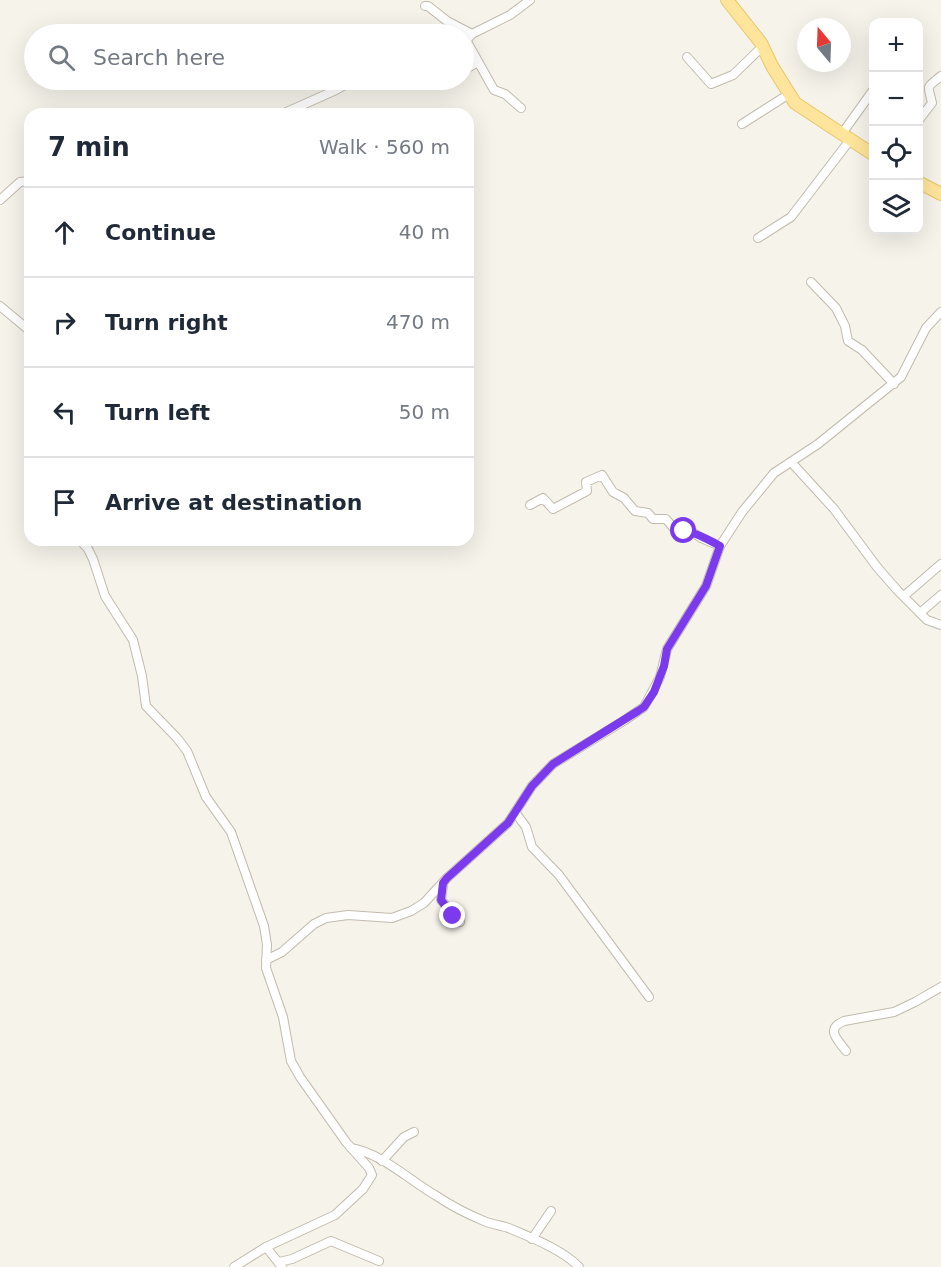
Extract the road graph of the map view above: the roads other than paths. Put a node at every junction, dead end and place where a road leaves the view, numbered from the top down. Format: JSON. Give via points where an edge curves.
{"nodes":[{"id":1,"x":530,"y":0,"type":"edge"},
{"id":2,"x":727,"y":0,"type":"edge"},
{"id":3,"x":425,"y":6,"type":"dead end"},
{"id":4,"x":450,"y":24,"type":"edge"},
{"id":5,"x":474,"y":35,"type":"edge"},
{"id":6,"x":763,"y":46,"type":"junction"},
{"id":7,"x":474,"y":54,"type":"edge"},
{"id":8,"x":687,"y":57,"type":"dead end"},
{"id":9,"x":478,"y":62,"type":"junction"},
{"id":10,"x":474,"y":64,"type":"edge"},
{"id":11,"x":941,"y":76,"type":"edge"},
{"id":12,"x":336,"y":90,"type":"edge"},
{"id":13,"x":789,"y":94,"type":"junction"},
{"id":14,"x":869,"y":96,"type":"edge"},
{"id":15,"x":296,"y":108,"type":"edge"},
{"id":16,"x":521,"y":108,"type":"dead end"},
{"id":17,"x":923,"y":115,"type":"edge"},
{"id":18,"x":742,"y":124,"type":"dead end"},
{"id":19,"x":845,"y":137,"type":"junction"},
{"id":20,"x":869,"y":152,"type":"edge"},
{"id":21,"x":24,"y":182,"type":"edge"},
{"id":22,"x":923,"y":185,"type":"edge"},
{"id":23,"x":941,"y":194,"type":"edge"},
{"id":24,"x":0,"y":200,"type":"edge"},
{"id":25,"x":758,"y":238,"type":"dead end"},
{"id":26,"x":811,"y":282,"type":"dead end"},
{"id":27,"x":0,"y":306,"type":"edge"},
{"id":28,"x":941,"y":312,"type":"edge"},
{"id":29,"x":24,"y":326,"type":"edge"},
{"id":30,"x":894,"y":384,"type":"junction"},
{"id":31,"x":791,"y":462,"type":"junction"},
{"id":32,"x":530,"y":506,"type":"dead end"},
{"id":33,"x":85,"y":546,"type":"edge"},
{"id":34,"x":720,"y":546,"type":"junction"},
{"id":35,"x":941,"y":564,"type":"edge"},
{"id":36,"x":941,"y":595,"type":"edge"},
{"id":37,"x":904,"y":596,"type":"junction"},
{"id":38,"x":920,"y":613,"type":"junction"},
{"id":39,"x":941,"y":625,"type":"edge"},
{"id":40,"x":515,"y":812,"type":"junction"},
{"id":41,"x":443,"y":883,"type":"junction"},
{"id":42,"x":460,"y":922,"type":"dead end"},
{"id":43,"x":266,"y":960,"type":"junction"},
{"id":44,"x":941,"y":987,"type":"edge"},
{"id":45,"x":650,"y":997,"type":"dead end"},
{"id":46,"x":846,"y":1051,"type":"dead end"},
{"id":47,"x":414,"y":1132,"type":"dead end"},
{"id":48,"x":351,"y":1148,"type":"junction"},
{"id":49,"x":382,"y":1161,"type":"junction"},
{"id":50,"x":551,"y":1211,"type":"dead end"},
{"id":51,"x":532,"y":1239,"type":"junction"},
{"id":52,"x":266,"y":1247,"type":"junction"},
{"id":53,"x":379,"y":1262,"type":"dead end"},
{"id":54,"x":280,"y":1265,"type":"edge"},
{"id":55,"x":234,"y":1267,"type":"edge"},
{"id":56,"x":579,"y":1267,"type":"edge"}],
"edges":[{"from":1,"to":5,"type":"street"},
{"from":2,"to":6,"type":"main road"},
{"from":3,"to":4,"type":"street"},
{"from":6,"to":8,"type":"street","via":[[733,75],[711,84]]},
{"from":6,"to":13,"type":"main road"},
{"from":7,"to":9,"type":"street"},
{"from":9,"to":10,"type":"street"},
{"from":9,"to":16,"type":"street","via":[[496,92],[505,94]]},
{"from":11,"to":17,"type":"street","via":[[929,87],[932,103]]},
{"from":12,"to":15,"type":"street"},
{"from":13,"to":18,"type":"street"},
{"from":13,"to":19,"type":"main road","via":[[804,110]]},
{"from":14,"to":19,"type":"street"},
{"from":19,"to":20,"type":"main road"},
{"from":19,"to":25,"type":"street","via":[[791,217]]},
{"from":21,"to":24,"type":"street"},
{"from":22,"to":23,"type":"main road"},
{"from":26,"to":30,"type":"street","via":[[836,309],[848,341]]},
{"from":27,"to":29,"type":"street"},
{"from":28,"to":30,"type":"street","via":[[926,328]]},
{"from":30,"to":31,"type":"street"},
{"from":31,"to":34,"type":"street","via":[[767,480]]},
{"from":31,"to":37,"type":"street"},
{"from":32,"to":34,"type":"street","via":[[543,498],[553,509],[587,491],[586,482],[602,474],[613,492],[635,511],[648,513],[653,519],[666,519],[676,531],[694,532]]},
{"from":33,"to":43,"type":"street","via":[[105,596],[133,640],[146,706],[187,751],[206,797],[230,829],[264,926]]},
{"from":34,"to":40,"type":"street","via":[[706,586],[667,649],[660,677],[644,707],[553,764]]},
{"from":35,"to":37,"type":"street"},
{"from":36,"to":38,"type":"street"},
{"from":37,"to":38,"type":"street"},
{"from":38,"to":39,"type":"street"},
{"from":40,"to":41,"type":"street","via":[[494,837]]},
{"from":40,"to":45,"type":"street","via":[[532,847],[559,875]]},
{"from":41,"to":42,"type":"street","via":[[441,900]]},
{"from":41,"to":43,"type":"street","via":[[424,903],[397,917],[326,918]]},
{"from":43,"to":48,"type":"street","via":[[286,1027],[291,1061]]},
{"from":44,"to":46,"type":"street","via":[[894,1012],[837,1024],[834,1034]]},
{"from":47,"to":49,"type":"street","via":[[404,1137]]},
{"from":48,"to":49,"type":"street"},
{"from":48,"to":52,"type":"street","via":[[371,1171],[371,1180],[335,1215]]},
{"from":49,"to":51,"type":"street","via":[[466,1212]]},
{"from":50,"to":51,"type":"street"},
{"from":51,"to":56,"type":"street","via":[[557,1250]]},
{"from":52,"to":54,"type":"street"},
{"from":52,"to":55,"type":"street"},
{"from":53,"to":54,"type":"street","via":[[330,1241]]}]}
